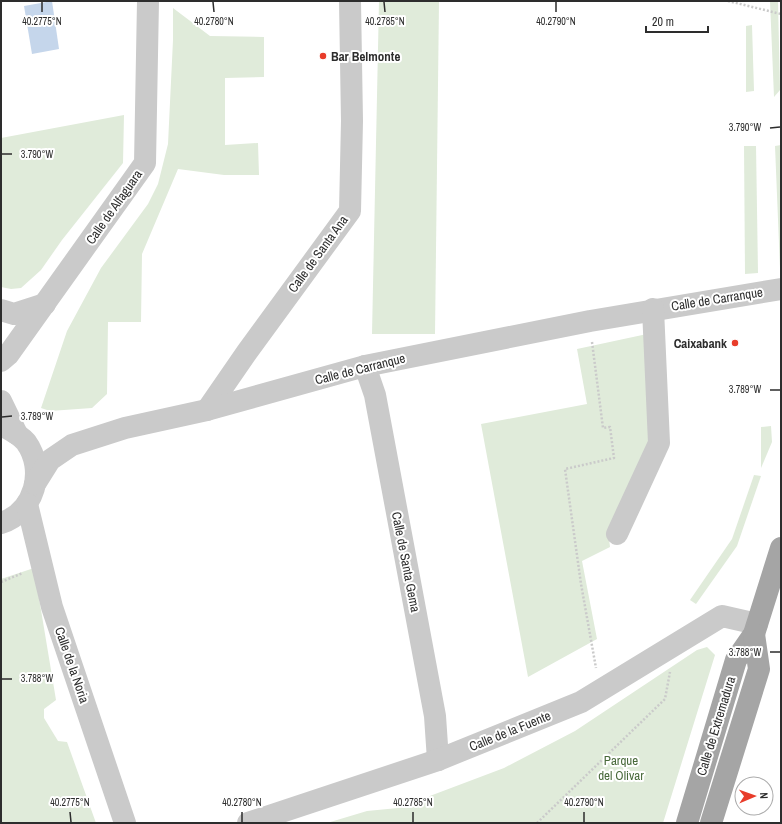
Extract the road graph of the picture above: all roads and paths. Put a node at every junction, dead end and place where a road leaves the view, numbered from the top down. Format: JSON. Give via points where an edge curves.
{"nodes":[{"id":1,"x":148,"y":1,"type":"edge"},
{"id":2,"x":350,"y":1,"type":"edge"},
{"id":3,"x":728,"y":1,"type":"edge"},
{"id":4,"x":781,"y":14,"type":"edge"},
{"id":5,"x":781,"y":289,"type":"edge"},
{"id":6,"x":45,"y":304,"type":"junction"},
{"id":7,"x":653,"y":309,"type":"junction"},
{"id":8,"x":1,"y":310,"type":"edge"},
{"id":9,"x":590,"y":321,"type":"junction"},
{"id":10,"x":1,"y":361,"type":"edge"},
{"id":11,"x":365,"y":366,"type":"junction"},
{"id":12,"x":1,"y":401,"type":"edge"},
{"id":13,"x":207,"y":410,"type":"junction"},
{"id":14,"x":15,"y":433,"type":"edge"},
{"id":15,"x":72,"y":445,"type":"junction"},
{"id":16,"x":35,"y":484,"type":"junction"},
{"id":17,"x":27,"y":504,"type":"junction"},
{"id":18,"x":1,"y":523,"type":"edge"},
{"id":19,"x":617,"y":534,"type":"dead end"},
{"id":20,"x":781,"y":548,"type":"edge"},
{"id":21,"x":25,"y":572,"type":"dead end"},
{"id":22,"x":1,"y":582,"type":"edge"},
{"id":23,"x":755,"y":629,"type":"junction"},
{"id":24,"x":671,"y":648,"type":"junction"},
{"id":25,"x":600,"y":690,"type":"junction"},
{"id":26,"x":438,"y":760,"type":"junction"},
{"id":27,"x":125,"y":823,"type":"edge"},
{"id":28,"x":248,"y":823,"type":"edge"},
{"id":29,"x":537,"y":823,"type":"edge"},
{"id":30,"x":687,"y":823,"type":"edge"},
{"id":31,"x":711,"y":823,"type":"edge"}],
"edges":[{"from":1,"to":6,"type":"street","name":"Calle de Alfaguara","via":[[145,163]]},
{"from":2,"to":13,"type":"street","name":"Calle de Santa Ana","via":[[350,211]]},
{"from":3,"to":4,"type":"path"},
{"from":5,"to":7,"type":"street","name":"Calle de Carranque"},
{"from":6,"to":8,"type":"street","via":[[14,314]]},
{"from":6,"to":10,"type":"street","name":"Calle de Alfaguara"},
{"from":7,"to":9,"type":"street","name":"Calle de Carranque"},
{"from":7,"to":19,"type":"street","name":"Calle de Carranque","via":[[659,443]]},
{"from":9,"to":11,"type":"street","name":"Calle de Carranque"},
{"from":9,"to":25,"type":"path","via":[[603,428],[610,427],[614,458],[565,469],[581,584]]},
{"from":11,"to":13,"type":"street","name":"Calle de Carranque"},
{"from":11,"to":26,"type":"street","name":"Calle de Santa Gema","via":[[375,395],[433,708]]},
{"from":12,"to":14,"type":"street"},
{"from":13,"to":15,"type":"street","name":"Calle de Carranque","via":[[125,428]]},
{"from":14,"to":15,"type":"street","name":"Calle de Carranque","via":[[52,446]]},
{"from":14,"to":16,"type":"street","via":[[35,462]]},
{"from":15,"to":16,"type":"street","name":"Calle de Carranque","via":[[50,460]]},
{"from":16,"to":17,"type":"street"},
{"from":17,"to":18,"type":"street","via":[[20,512]]},
{"from":17,"to":27,"type":"street","name":"Calle de la Noria","via":[[52,607]]},
{"from":20,"to":23,"type":"main road","name":"Calle de Extremadura"},
{"from":21,"to":22,"type":"path"},
{"from":23,"to":24,"type":"street","name":"Calle de la Fuente","via":[[722,616]]},
{"from":23,"to":30,"type":"main road","name":"Calle de Extremadura","via":[[736,660]]},
{"from":23,"to":31,"type":"main road","name":"Calle de Extremadura","via":[[759,669]]},
{"from":24,"to":25,"type":"street","name":"Calle de la Fuente"},
{"from":24,"to":29,"type":"path","via":[[673,657],[665,699]]},
{"from":25,"to":26,"type":"street","name":"Calle de la Fuente","via":[[581,702]]},
{"from":26,"to":28,"type":"street","name":"Calle de la Fuente"}]}
